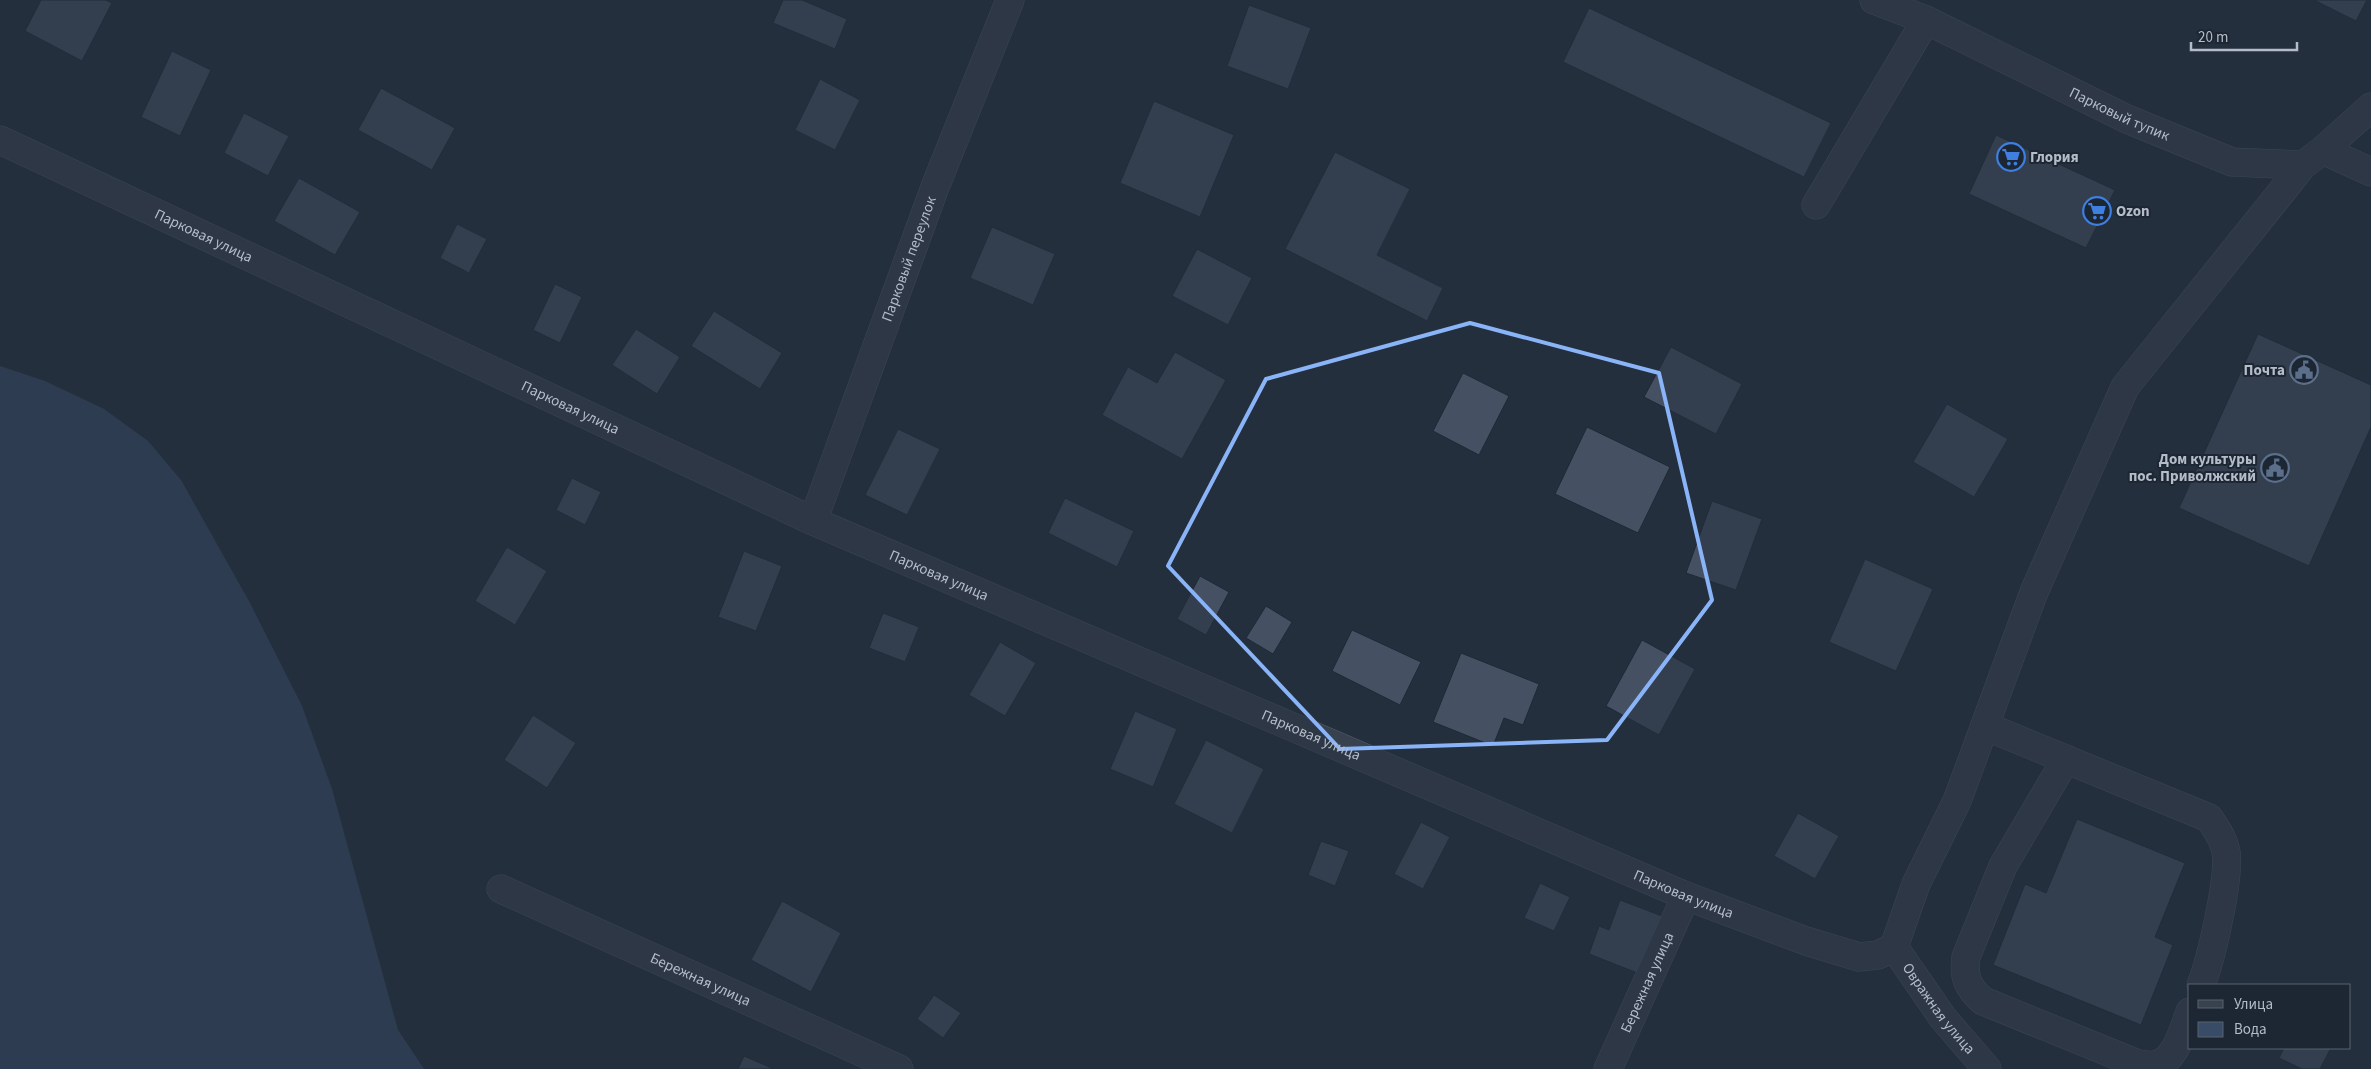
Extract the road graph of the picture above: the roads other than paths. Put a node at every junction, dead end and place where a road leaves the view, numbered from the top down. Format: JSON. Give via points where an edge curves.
{"nodes":[{"id":1,"x":1010,"y":0,"type":"edge"},
{"id":2,"x":1874,"y":0,"type":"edge"},
{"id":3,"x":1926,"y":20,"type":"junction"},
{"id":4,"x":2371,"y":106,"type":"edge"},
{"id":5,"x":0,"y":140,"type":"edge"},
{"id":6,"x":2313,"y":158,"type":"junction"},
{"id":7,"x":2371,"y":172,"type":"edge"},
{"id":8,"x":1816,"y":205,"type":"dead end"},
{"id":9,"x":814,"y":521,"type":"junction"},
{"id":10,"x":1985,"y":726,"type":"junction"},
{"id":11,"x":2066,"y":759,"type":"junction"},
{"id":12,"x":501,"y":889,"type":"dead end"},
{"id":13,"x":1686,"y":896,"type":"junction"},
{"id":14,"x":1894,"y":947,"type":"junction"},
{"id":15,"x":2201,"y":984,"type":"edge"},
{"id":16,"x":2188,"y":1017,"type":"edge"},
{"id":17,"x":899,"y":1069,"type":"edge"},
{"id":18,"x":1608,"y":1069,"type":"edge"},
{"id":19,"x":1987,"y":1069,"type":"edge"}],
"edges":[{"from":1,"to":9,"type":"street","name":"Парковый переулок","via":[[935,187]]},
{"from":2,"to":3,"type":"street","name":"Парковый тупик"},
{"from":3,"to":6,"type":"street","name":"Парковый тупик","via":[[2127,119],[2232,162]]},
{"from":3,"to":8,"type":"street"},
{"from":4,"to":6,"type":"street"},
{"from":5,"to":9,"type":"street","name":"Парковая улица"},
{"from":6,"to":7,"type":"street","name":"Парковый тупик"},
{"from":6,"to":10,"type":"street","via":[[2125,386],[2034,592]]},
{"from":9,"to":13,"type":"street","name":"Парковая улица"},
{"from":10,"to":11,"type":"street"},
{"from":10,"to":14,"type":"street","via":[[1957,801],[1916,884]]},
{"from":11,"to":15,"type":"street","via":[[2209,818],[2221,835],[2227,868],[2208,968]]},
{"from":11,"to":16,"type":"street","via":[[2003,866],[1966,957],[1964,970],[1967,982],[1983,1001],[2138,1064],[2155,1065],[2167,1059]]},
{"from":12,"to":17,"type":"street","name":"Бережная улица"},
{"from":13,"to":14,"type":"street","name":"Парковая улица","via":[[1806,941],[1859,957],[1878,955]]},
{"from":13,"to":18,"type":"street","name":"Бережная улица"},
{"from":14,"to":19,"type":"street","name":"Овражная улица","via":[[1943,1018]]}]}
